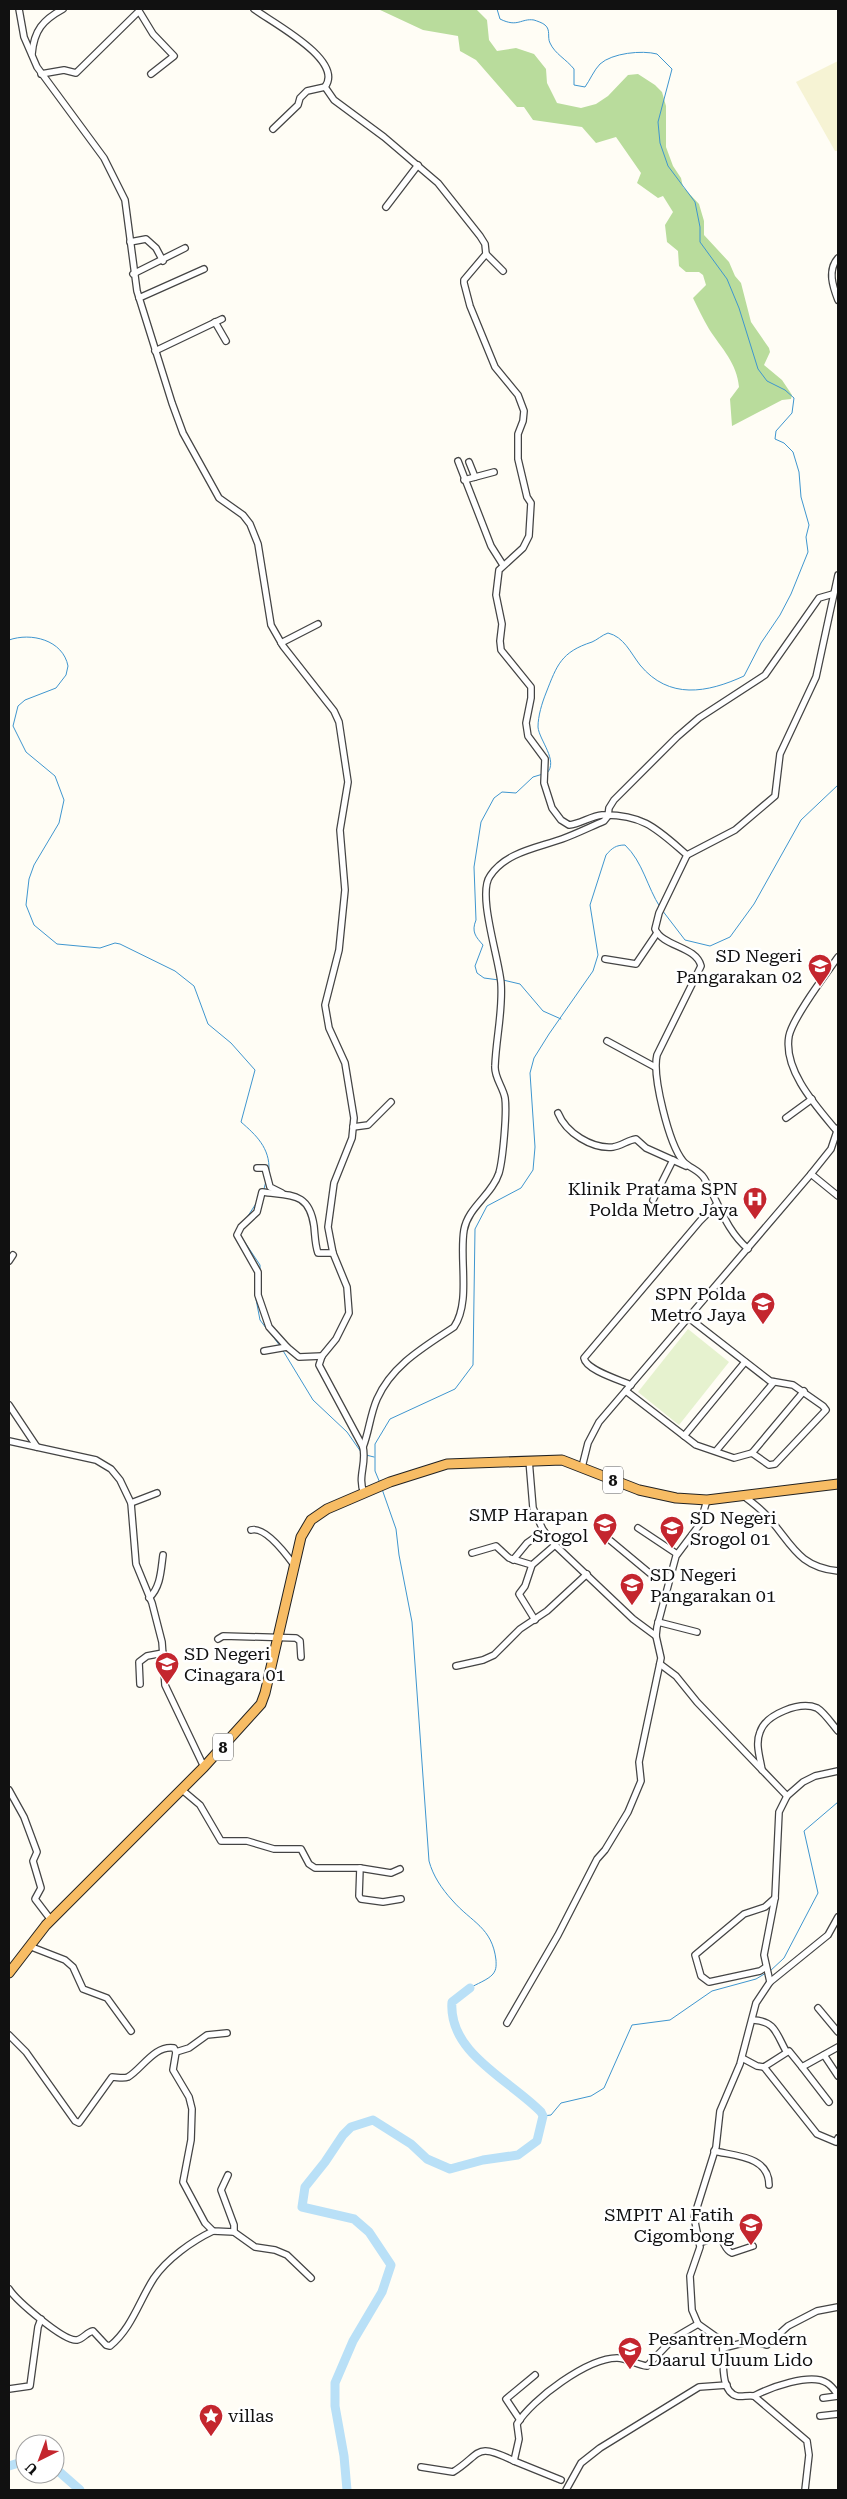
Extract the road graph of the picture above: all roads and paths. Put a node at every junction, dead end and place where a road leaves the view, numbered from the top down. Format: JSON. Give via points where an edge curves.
{"nodes":[{"id":1,"x":19,"y":9,"type":"edge"},
{"id":2,"x":63,"y":9,"type":"edge"},
{"id":3,"x":254,"y":9,"type":"edge"},
{"id":4,"x":31,"y":56,"type":"junction"},
{"id":5,"x":41,"y":74,"type":"junction"},
{"id":6,"x":151,"y":74,"type":"dead end"},
{"id":7,"x":325,"y":88,"type":"junction"},
{"id":8,"x":273,"y":129,"type":"dead end"},
{"id":9,"x":418,"y":165,"type":"junction"},
{"id":10,"x":386,"y":207,"type":"dead end"},
{"id":11,"x":130,"y":242,"type":"junction"},
{"id":12,"x":185,"y":248,"type":"dead end"},
{"id":13,"x":486,"y":254,"type":"junction"},
{"id":14,"x":838,"y":258,"type":"edge"},
{"id":15,"x":163,"y":261,"type":"junction"},
{"id":16,"x":204,"y":269,"type":"dead end"},
{"id":17,"x":503,"y":271,"type":"dead end"},
{"id":18,"x":133,"y":274,"type":"junction"},
{"id":19,"x":139,"y":298,"type":"junction"},
{"id":20,"x":838,"y":300,"type":"edge"},
{"id":21,"x":226,"y":341,"type":"dead end"},
{"id":22,"x":155,"y":351,"type":"junction"},
{"id":23,"x":458,"y":461,"type":"dead end"},
{"id":24,"x":469,"y":462,"type":"dead end"},
{"id":25,"x":494,"y":472,"type":"dead end"},
{"id":26,"x":475,"y":477,"type":"junction"},
{"id":27,"x":464,"y":480,"type":"junction"},
{"id":28,"x":503,"y":565,"type":"junction"},
{"id":29,"x":838,"y":575,"type":"edge"},
{"id":30,"x":834,"y":594,"type":"junction"},
{"id":31,"x":318,"y":624,"type":"dead end"},
{"id":32,"x":281,"y":643,"type":"junction"},
{"id":33,"x":608,"y":816,"type":"junction"},
{"id":34,"x":687,"y":856,"type":"junction"},
{"id":35,"x":657,"y":933,"type":"junction"},
{"id":36,"x":838,"y":957,"type":"edge"},
{"id":37,"x":605,"y":959,"type":"dead end"},
{"id":38,"x":607,"y":1041,"type":"dead end"},
{"id":39,"x":655,"y":1067,"type":"junction"},
{"id":40,"x":812,"y":1099,"type":"junction"},
{"id":41,"x":391,"y":1102,"type":"dead end"},
{"id":42,"x":558,"y":1113,"type":"dead end"},
{"id":43,"x":786,"y":1118,"type":"dead end"},
{"id":44,"x":354,"y":1127,"type":"junction"},
{"id":45,"x":837,"y":1129,"type":"edge"},
{"id":46,"x":673,"y":1160,"type":"junction"},
{"id":47,"x":257,"y":1168,"type":"dead end"},
{"id":48,"x":690,"y":1168,"type":"junction"},
{"id":49,"x":811,"y":1174,"type":"junction"},
{"id":50,"x":284,"y":1194,"type":"junction"},
{"id":51,"x":838,"y":1196,"type":"edge"},
{"id":52,"x":653,"y":1200,"type":"dead end"},
{"id":53,"x":716,"y":1205,"type":"junction"},
{"id":54,"x":748,"y":1249,"type":"junction"},
{"id":55,"x":333,"y":1253,"type":"junction"},
{"id":56,"x":689,"y":1318,"type":"junction"},
{"id":57,"x":284,"y":1348,"type":"junction"},
{"id":58,"x":264,"y":1350,"type":"dead end"},
{"id":59,"x":322,"y":1356,"type":"junction"},
{"id":60,"x":745,"y":1362,"type":"junction"},
{"id":61,"x":774,"y":1382,"type":"junction"},
{"id":62,"x":631,"y":1385,"type":"junction"},
{"id":63,"x":626,"y":1391,"type":"junction"},
{"id":64,"x":804,"y":1391,"type":"junction"},
{"id":65,"x":9,"y":1404,"type":"edge"},
{"id":66,"x":684,"y":1436,"type":"junction"},
{"id":67,"x":9,"y":1442,"type":"edge"},
{"id":68,"x":37,"y":1447,"type":"junction"},
{"id":69,"x":363,"y":1448,"type":"junction"},
{"id":70,"x":716,"y":1451,"type":"junction"},
{"id":71,"x":752,"y":1452,"type":"junction"},
{"id":72,"x":529,"y":1460,"type":"junction"},
{"id":73,"x":582,"y":1467,"type":"junction"},
{"id":74,"x":838,"y":1484,"type":"edge"},
{"id":75,"x":365,"y":1492,"type":"junction"},
{"id":76,"x":157,"y":1493,"type":"dead end"},
{"id":77,"x":745,"y":1497,"type":"junction"},
{"id":78,"x":707,"y":1500,"type":"junction"},
{"id":79,"x":131,"y":1503,"type":"junction"},
{"id":80,"x":638,"y":1528,"type":"dead end"},
{"id":81,"x":251,"y":1530,"type":"dead end"},
{"id":82,"x":544,"y":1531,"type":"junction"},
{"id":83,"x":611,"y":1541,"type":"dead end"},
{"id":84,"x":555,"y":1545,"type":"junction"},
{"id":85,"x":472,"y":1553,"type":"dead end"},
{"id":86,"x":677,"y":1554,"type":"junction"},
{"id":87,"x":162,"y":1555,"type":"dead end"},
{"id":88,"x":513,"y":1560,"type":"junction"},
{"id":89,"x":294,"y":1564,"type":"junction"},
{"id":90,"x":532,"y":1565,"type":"junction"},
{"id":91,"x":838,"y":1571,"type":"edge"},
{"id":92,"x":587,"y":1574,"type":"junction"},
{"id":93,"x":669,"y":1576,"type":"junction"},
{"id":94,"x":149,"y":1598,"type":"junction"},
{"id":95,"x":535,"y":1620,"type":"junction"},
{"id":96,"x":658,"y":1622,"type":"junction"},
{"id":97,"x":697,"y":1632,"type":"dead end"},
{"id":98,"x":656,"y":1636,"type":"junction"},
{"id":99,"x":277,"y":1638,"type":"junction"},
{"id":100,"x":218,"y":1639,"type":"dead end"},
{"id":101,"x":163,"y":1653,"type":"junction"},
{"id":102,"x":301,"y":1657,"type":"dead end"},
{"id":103,"x":660,"y":1664,"type":"junction"},
{"id":104,"x":456,"y":1666,"type":"dead end"},
{"id":105,"x":140,"y":1684,"type":"dead end"},
{"id":106,"x":838,"y":1730,"type":"edge"},
{"id":107,"x":204,"y":1767,"type":"junction"},
{"id":108,"x":762,"y":1770,"type":"junction"},
{"id":109,"x":838,"y":1771,"type":"edge"},
{"id":110,"x":181,"y":1789,"type":"junction"},
{"id":111,"x":9,"y":1790,"type":"edge"},
{"id":112,"x":787,"y":1796,"type":"junction"},
{"id":113,"x":360,"y":1868,"type":"junction"},
{"id":114,"x":400,"y":1869,"type":"dead end"},
{"id":115,"x":776,"y":1898,"type":"junction"},
{"id":116,"x":401,"y":1899,"type":"dead end"},
{"id":117,"x":838,"y":1917,"type":"edge"},
{"id":118,"x":51,"y":1920,"type":"junction"},
{"id":119,"x":29,"y":1946,"type":"junction"},
{"id":120,"x":766,"y":1968,"type":"junction"},
{"id":121,"x":9,"y":1973,"type":"edge"},
{"id":122,"x":770,"y":1980,"type":"junction"},
{"id":123,"x":818,"y":2008,"type":"dead end"},
{"id":124,"x":753,"y":2020,"type":"junction"},
{"id":125,"x":507,"y":2023,"type":"dead end"},
{"id":126,"x":131,"y":2031,"type":"dead end"},
{"id":127,"x":838,"y":2032,"type":"edge"},
{"id":128,"x":227,"y":2033,"type":"dead end"},
{"id":129,"x":9,"y":2035,"type":"edge"},
{"id":130,"x":838,"y":2047,"type":"edge"},
{"id":131,"x":786,"y":2051,"type":"junction"},
{"id":132,"x":176,"y":2052,"type":"junction"},
{"id":133,"x":824,"y":2055,"type":"junction"},
{"id":134,"x":742,"y":2058,"type":"junction"},
{"id":135,"x":764,"y":2066,"type":"junction"},
{"id":136,"x":802,"y":2067,"type":"junction"},
{"id":137,"x":838,"y":2076,"type":"edge"},
{"id":138,"x":829,"y":2102,"type":"dead end"},
{"id":139,"x":838,"y":2138,"type":"edge"},
{"id":140,"x":714,"y":2151,"type":"junction"},
{"id":141,"x":228,"y":2175,"type":"dead end"},
{"id":142,"x":769,"y":2185,"type":"dead end"},
{"id":143,"x":214,"y":2231,"type":"junction"},
{"id":144,"x":234,"y":2232,"type":"junction"},
{"id":145,"x":700,"y":2243,"type":"junction"},
{"id":146,"x":753,"y":2246,"type":"dead end"},
{"id":147,"x":311,"y":2278,"type":"dead end"},
{"id":148,"x":9,"y":2289,"type":"edge"},
{"id":149,"x":838,"y":2307,"type":"edge"},
{"id":150,"x":41,"y":2319,"type":"junction"},
{"id":151,"x":698,"y":2324,"type":"junction"},
{"id":152,"x":723,"y":2348,"type":"junction"},
{"id":153,"x":536,"y":2375,"type":"dead end"},
{"id":154,"x":727,"y":2385,"type":"junction"},
{"id":155,"x":9,"y":2389,"type":"edge"},
{"id":156,"x":838,"y":2395,"type":"edge"},
{"id":157,"x":754,"y":2396,"type":"junction"},
{"id":158,"x":823,"y":2398,"type":"dead end"},
{"id":159,"x":838,"y":2414,"type":"edge"},
{"id":160,"x":820,"y":2416,"type":"dead end"},
{"id":161,"x":520,"y":2420,"type":"junction"},
{"id":162,"x":514,"y":2461,"type":"junction"},
{"id":163,"x":421,"y":2467,"type":"dead end"},
{"id":164,"x":561,"y":2480,"type":"dead end"},
{"id":165,"x":566,"y":2490,"type":"edge"},
{"id":166,"x":805,"y":2490,"type":"edge"}],
"edges":[{"from":1,"to":4,"type":"street"},
{"from":2,"to":4,"type":"street","via":[[40,26]]},
{"from":3,"to":7,"type":"street","via":[[297,38],[322,61],[329,72]]},
{"from":4,"to":5,"type":"street"},
{"from":5,"to":6,"type":"street","via":[[64,70],[76,73],[139,11],[153,34],[174,56]]},
{"from":5,"to":11,"type":"street","via":[[110,168],[126,200]]},
{"from":7,"to":8,"type":"street","via":[[307,91],[298,105]]},
{"from":7,"to":9,"type":"street","via":[[334,100]]},
{"from":9,"to":10,"type":"street"},
{"from":9,"to":13,"type":"street","via":[[452,198],[485,244]]},
{"from":11,"to":15,"type":"street","via":[[146,239]]},
{"from":11,"to":18,"type":"street"},
{"from":12,"to":15,"type":"street"},
{"from":13,"to":17,"type":"street"},
{"from":13,"to":28,"type":"street","via":[[464,283],[495,367],[523,405],[518,459],[531,510],[527,542]]},
{"from":14,"to":20,"type":"street","via":[[833,266],[832,279]]},
{"from":15,"to":18,"type":"street"},
{"from":16,"to":19,"type":"street"},
{"from":18,"to":19,"type":"street"},
{"from":19,"to":22,"type":"street"},
{"from":21,"to":22,"type":"street","via":[[219,320]]},
{"from":22,"to":32,"type":"street","via":[[183,433],[224,504],[245,517],[253,529],[260,551],[267,611]]},
{"from":23,"to":27,"type":"street"},
{"from":24,"to":26,"type":"street"},
{"from":25,"to":26,"type":"street"},
{"from":26,"to":27,"type":"street"},
{"from":27,"to":28,"type":"street","via":[[491,546]]},
{"from":28,"to":33,"type":"street","via":[[496,589],[502,629],[500,646],[531,687],[527,732],[545,759],[544,783],[552,808],[569,825]]},
{"from":29,"to":30,"type":"street"},
{"from":30,"to":33,"type":"street","via":[[819,598],[765,675],[677,736],[614,800]]},
{"from":30,"to":34,"type":"street","via":[[816,677],[780,754],[775,796],[735,830]]},
{"from":31,"to":32,"type":"street"},
{"from":32,"to":44,"type":"street","via":[[336,716],[347,773],[348,790],[340,830],[345,879],[343,914],[325,1005],[329,1028],[345,1063],[354,1108]]},
{"from":33,"to":34,"type":"street","via":[[646,822]]},
{"from":33,"to":69,"type":"street","via":[[604,821],[565,838],[514,855],[504,861],[487,881],[485,904],[501,986],[501,1018],[494,1068],[505,1107],[499,1172],[469,1214],[464,1231],[458,1321],[404,1362],[389,1378],[376,1401]]},
{"from":34,"to":35,"type":"street","via":[[655,925]]},
{"from":35,"to":37,"type":"street","via":[[636,964]]},
{"from":35,"to":39,"type":"street","via":[[694,955],[701,966],[657,1055]]},
{"from":36,"to":40,"type":"street","via":[[790,1033],[789,1049],[794,1069]]},
{"from":38,"to":39,"type":"street"},
{"from":39,"to":48,"type":"street","via":[[669,1131],[679,1155]]},
{"from":40,"to":43,"type":"street"},
{"from":40,"to":45,"type":"street"},
{"from":41,"to":44,"type":"street","via":[[368,1126]]},
{"from":42,"to":46,"type":"street","via":[[581,1139],[616,1147],[636,1139],[646,1148]]},
{"from":44,"to":55,"type":"street","via":[[330,1199],[328,1227]]},
{"from":45,"to":49,"type":"street","via":[[831,1149]]},
{"from":46,"to":48,"type":"street"},
{"from":46,"to":52,"type":"street"},
{"from":47,"to":50,"type":"street","via":[[265,1168],[270,1187]]},
{"from":48,"to":53,"type":"street","via":[[703,1176]]},
{"from":49,"to":51,"type":"street"},
{"from":49,"to":54,"type":"street"},
{"from":50,"to":55,"type":"street","via":[[304,1200],[310,1210],[317,1252]]},
{"from":50,"to":57,"type":"street","via":[[262,1192],[257,1212],[237,1235],[258,1272],[258,1295],[269,1327]]},
{"from":53,"to":54,"type":"street","via":[[729,1228]]},
{"from":53,"to":62,"type":"street","via":[[584,1358],[592,1368]]},
{"from":54,"to":56,"type":"street"},
{"from":55,"to":59,"type":"street","via":[[347,1286],[350,1304],[344,1326]]},
{"from":56,"to":60,"type":"street"},
{"from":56,"to":62,"type":"street"},
{"from":57,"to":58,"type":"street"},
{"from":57,"to":59,"type":"street","via":[[299,1357]]},
{"from":59,"to":69,"type":"street","via":[[320,1371]]},
{"from":60,"to":61,"type":"street"},
{"from":60,"to":66,"type":"street"},
{"from":61,"to":64,"type":"street","via":[[785,1382]]},
{"from":61,"to":70,"type":"street"},
{"from":62,"to":63,"type":"street"},
{"from":63,"to":66,"type":"street"},
{"from":63,"to":73,"type":"street","via":[[594,1429]]},
{"from":64,"to":71,"type":"street"},
{"from":64,"to":71,"type":"street","via":[[826,1410],[775,1464],[768,1465]]},
{"from":65,"to":68,"type":"street"},
{"from":66,"to":70,"type":"street","via":[[700,1448]]},
{"from":67,"to":68,"type":"street"},
{"from":68,"to":79,"type":"street","via":[[102,1463],[120,1480]]},
{"from":69,"to":75,"type":"street","via":[[360,1480]]},
{"from":70,"to":71,"type":"street","via":[[734,1458]]},
{"from":72,"to":73,"type":"highway","number":"8","via":[[562,1460]]},
{"from":72,"to":75,"type":"highway","number":"8","via":[[442,1465]]},
{"from":72,"to":82,"type":"street","via":[[533,1508]]},
{"from":73,"to":78,"type":"highway","number":"8","via":[[639,1490],[676,1498]]},
{"from":74,"to":77,"type":"highway","number":"8"},
{"from":75,"to":89,"type":"highway","number":"8","via":[[311,1520],[301,1537]]},
{"from":76,"to":79,"type":"street"},
{"from":77,"to":78,"type":"highway","number":"8"},
{"from":77,"to":91,"type":"street","via":[[767,1516],[799,1556],[814,1567]]},
{"from":78,"to":86,"type":"street","via":[[700,1524]]},
{"from":79,"to":94,"type":"street","via":[[136,1564]]},
{"from":80,"to":86,"type":"street"},
{"from":81,"to":89,"type":"street","via":[[260,1530],[273,1540]]},
{"from":82,"to":84,"type":"street"},
{"from":82,"to":88,"type":"street","via":[[527,1543]]},
{"from":83,"to":93,"type":"street","via":[[653,1576]]},
{"from":84,"to":90,"type":"street"},
{"from":84,"to":92,"type":"street"},
{"from":85,"to":88,"type":"street","via":[[496,1546]]},
{"from":86,"to":93,"type":"street"},
{"from":87,"to":94,"type":"street","via":[[159,1582]]},
{"from":88,"to":90,"type":"street"},
{"from":89,"to":99,"type":"highway","number":"8"},
{"from":90,"to":95,"type":"street","via":[[525,1586],[518,1595]]},
{"from":92,"to":95,"type":"street"},
{"from":92,"to":98,"type":"street","via":[[640,1626]]},
{"from":93,"to":96,"type":"street"},
{"from":94,"to":101,"type":"street"},
{"from":95,"to":104,"type":"street","via":[[520,1629],[489,1658]]},
{"from":96,"to":97,"type":"street"},
{"from":96,"to":98,"type":"street"},
{"from":98,"to":103,"type":"street"},
{"from":99,"to":100,"type":"street","via":[[223,1636]]},
{"from":99,"to":102,"type":"street","via":[[299,1640]]},
{"from":99,"to":107,"type":"highway","number":"8","via":[[260,1704]]},
{"from":101,"to":105,"type":"street","via":[[147,1656],[139,1662]]},
{"from":101,"to":107,"type":"street","via":[[167,1693]]},
{"from":103,"to":108,"type":"street","via":[[676,1676]]},
{"from":103,"to":125,"type":"street","via":[[639,1762],[642,1777],[631,1805],[605,1850],[596,1859],[558,1935]]},
{"from":106,"to":108,"type":"street","via":[[817,1708],[798,1706],[772,1717],[760,1730],[757,1746]]},
{"from":107,"to":110,"type":"highway","number":"8"},
{"from":108,"to":112,"type":"street"},
{"from":109,"to":112,"type":"street","via":[[810,1778]]},
{"from":110,"to":113,"type":"street","via":[[200,1806],[221,1841],[247,1842],[274,1849],[301,1849],[315,1868]]},
{"from":110,"to":118,"type":"highway","number":"8"},
{"from":111,"to":118,"type":"street","via":[[23,1814],[37,1850],[33,1861],[41,1888],[35,1899]]},
{"from":112,"to":115,"type":"street","via":[[778,1816]]},
{"from":113,"to":114,"type":"street","via":[[388,1872]]},
{"from":113,"to":116,"type":"street","via":[[361,1898],[383,1902]]},
{"from":115,"to":120,"type":"street","via":[[764,1955]]},
{"from":115,"to":120,"type":"street","via":[[765,1907],[744,1914],[695,1955],[701,1976],[709,1982]]},
{"from":117,"to":122,"type":"street","via":[[828,1935]]},
{"from":118,"to":119,"type":"highway","number":"8"},
{"from":119,"to":121,"type":"highway","number":"8"},
{"from":119,"to":126,"type":"street","via":[[69,1963],[83,1989],[107,1998]]},
{"from":120,"to":122,"type":"street"},
{"from":122,"to":124,"type":"street","via":[[758,2000]]},
{"from":123,"to":127,"type":"street"},
{"from":124,"to":131,"type":"street","via":[[771,2024]]},
{"from":124,"to":134,"type":"street"},
{"from":128,"to":132,"type":"street","via":[[207,2035],[189,2048]]},
{"from":129,"to":132,"type":"street","via":[[26,2052],[79,2123],[112,2077],[127,2077],[144,2061],[164,2050],[172,2048]]},
{"from":130,"to":133,"type":"street"},
{"from":131,"to":135,"type":"street"},
{"from":131,"to":136,"type":"street","via":[[791,2052]]},
{"from":132,"to":143,"type":"street","via":[[174,2070],[190,2097],[192,2109],[191,2140],[183,2182],[205,2222]]},
{"from":133,"to":136,"type":"street"},
{"from":133,"to":137,"type":"street"},
{"from":134,"to":135,"type":"street"},
{"from":134,"to":140,"type":"street","via":[[720,2111]]},
{"from":135,"to":139,"type":"street","via":[[816,2134],[836,2142]]},
{"from":136,"to":138,"type":"street"},
{"from":140,"to":142,"type":"street","via":[[748,2157],[757,2162],[767,2174]]},
{"from":140,"to":145,"type":"street","via":[[695,2213],[695,2232]]},
{"from":141,"to":144,"type":"street","via":[[221,2190]]},
{"from":143,"to":144,"type":"street"},
{"from":143,"to":150,"type":"street","via":[[191,2243],[159,2272],[135,2314],[110,2346],[94,2331],[72,2339]]},
{"from":144,"to":147,"type":"street","via":[[254,2246],[287,2255]]},
{"from":145,"to":146,"type":"street","via":[[717,2236],[732,2253]]},
{"from":145,"to":151,"type":"street","via":[[690,2270],[689,2290]]},
{"from":148,"to":150,"type":"street","via":[[20,2303]]},
{"from":149,"to":152,"type":"street","via":[[817,2311],[788,2326],[767,2345],[751,2341]]},
{"from":150,"to":155,"type":"street","via":[[30,2386]]},
{"from":151,"to":152,"type":"street","via":[[719,2337]]},
{"from":151,"to":161,"type":"street","via":[[674,2338],[647,2366],[619,2358],[597,2363],[553,2388]]},
{"from":152,"to":154,"type":"street","via":[[722,2364]]},
{"from":153,"to":161,"type":"street","via":[[506,2399]]},
{"from":154,"to":157,"type":"street","via":[[737,2396]]},
{"from":154,"to":165,"type":"street","via":[[702,2386],[600,2448],[581,2463]]},
{"from":156,"to":157,"type":"street","via":[[827,2382],[819,2381],[779,2385]]},
{"from":156,"to":158,"type":"street"},
{"from":157,"to":166,"type":"street","via":[[807,2441],[809,2455]]},
{"from":159,"to":160,"type":"street"},
{"from":161,"to":162,"type":"street"},
{"from":162,"to":163,"type":"street","via":[[484,2450],[475,2453],[453,2472]]},
{"from":162,"to":164,"type":"street"}]}
